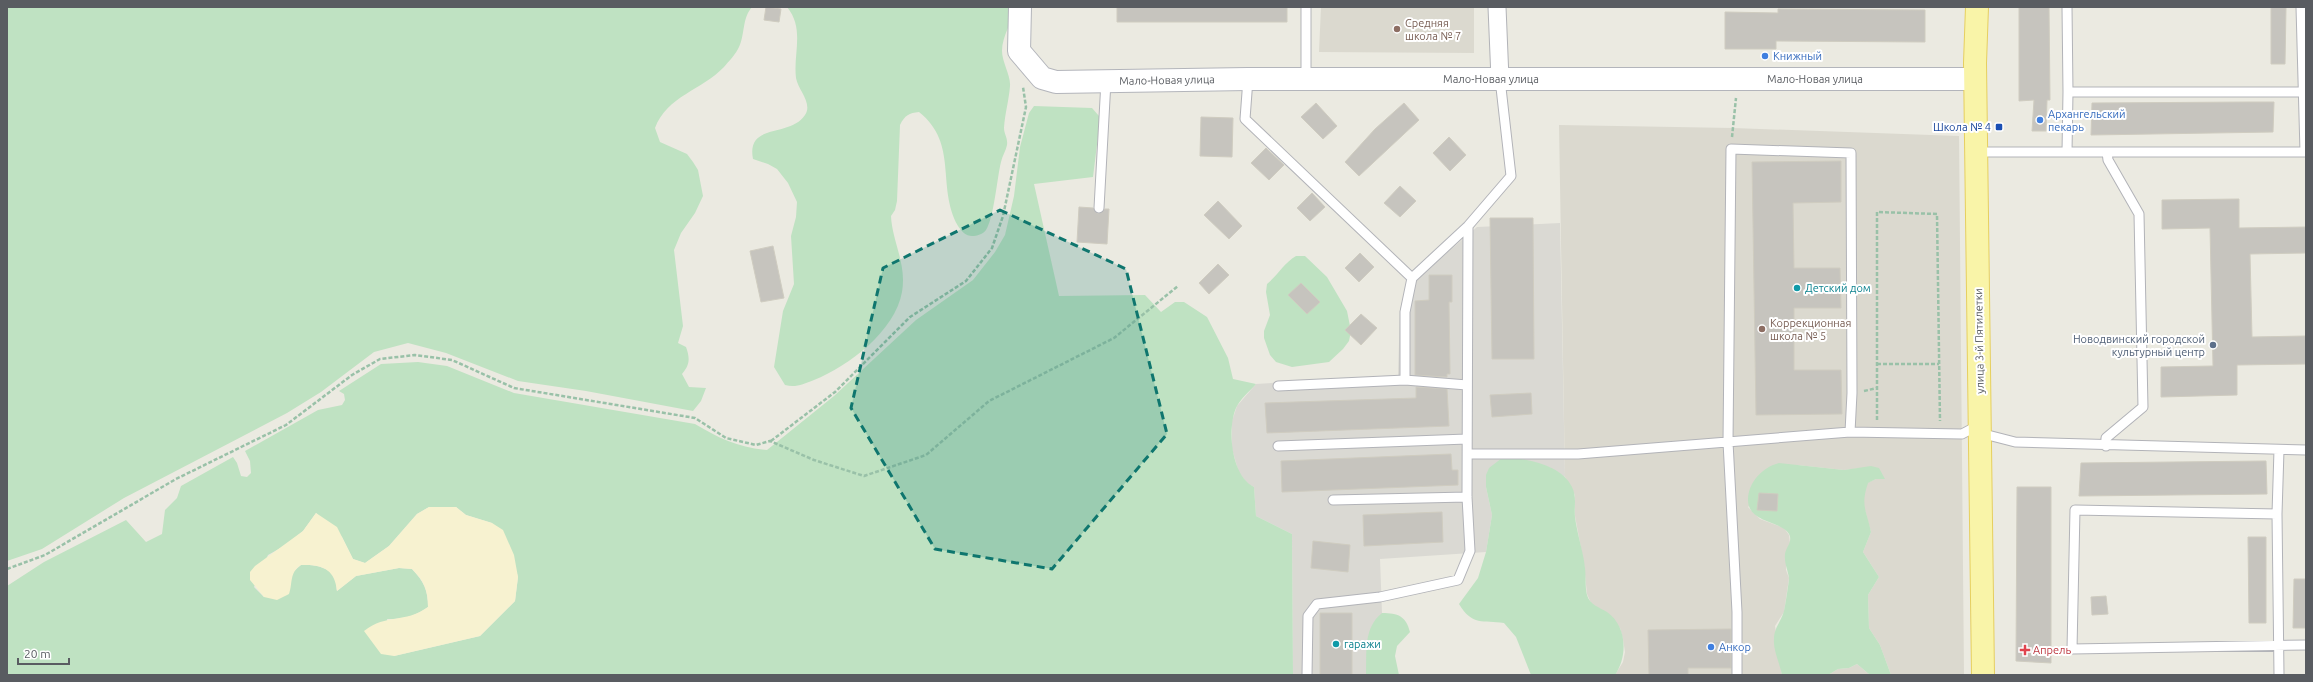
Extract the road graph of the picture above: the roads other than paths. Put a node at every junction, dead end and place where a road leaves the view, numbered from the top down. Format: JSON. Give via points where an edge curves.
{"nodes":[{"id":1,"x":1020,"y":7,"type":"edge"},
{"id":2,"x":1306,"y":7,"type":"edge"},
{"id":3,"x":1497,"y":7,"type":"edge"},
{"id":4,"x":1977,"y":7,"type":"edge"},
{"id":5,"x":2067,"y":7,"type":"edge"},
{"id":6,"x":2301,"y":7,"type":"edge"},
{"id":7,"x":1248,"y":79,"type":"junction"},
{"id":8,"x":1500,"y":79,"type":"junction"},
{"id":9,"x":1306,"y":80,"type":"junction"},
{"id":10,"x":1975,"y":80,"type":"junction"},
{"id":11,"x":1106,"y":81,"type":"junction"},
{"id":12,"x":2068,"y":92,"type":"junction"},
{"id":13,"x":2303,"y":92,"type":"junction"},
{"id":14,"x":1976,"y":152,"type":"junction"},
{"id":15,"x":2067,"y":152,"type":"junction"},
{"id":16,"x":2107,"y":152,"type":"junction"},
{"id":17,"x":2306,"y":152,"type":"edge"},
{"id":18,"x":1098,"y":208,"type":"dead end"},
{"id":19,"x":1468,"y":226,"type":"junction"},
{"id":20,"x":1412,"y":278,"type":"junction"},
{"id":21,"x":1405,"y":380,"type":"junction"},
{"id":22,"x":1468,"y":385,"type":"junction"},
{"id":23,"x":1278,"y":386,"type":"dead end"},
{"id":24,"x":1980,"y":429,"type":"junction"},
{"id":25,"x":1850,"y":432,"type":"junction"},
{"id":26,"x":1467,"y":439,"type":"junction"},
{"id":27,"x":1728,"y":442,"type":"junction"},
{"id":28,"x":1278,"y":446,"type":"dead end"},
{"id":29,"x":2106,"y":446,"type":"junction"},
{"id":30,"x":2279,"y":450,"type":"junction"},
{"id":31,"x":2306,"y":450,"type":"edge"},
{"id":32,"x":1469,"y":454,"type":"junction"},
{"id":33,"x":1467,"y":497,"type":"junction"},
{"id":34,"x":1332,"y":500,"type":"dead end"},
{"id":35,"x":2277,"y":514,"type":"junction"},
{"id":36,"x":2279,"y":645,"type":"junction"},
{"id":37,"x":2306,"y":645,"type":"edge"},
{"id":38,"x":1307,"y":675,"type":"edge"},
{"id":39,"x":1737,"y":675,"type":"edge"},
{"id":40,"x":1983,"y":675,"type":"edge"},
{"id":41,"x":2279,"y":675,"type":"edge"}],
"edges":[{"from":1,"to":11,"type":"street","name":"Мало-Новая улица","via":[[1018,52],[1035,72],[1051,81]]},
{"from":2,"to":9,"type":"lane"},
{"from":3,"to":8,"type":"street"},
{"from":4,"to":10,"type":"main road","name":"улица 3-й Пятилетки"},
{"from":5,"to":12,"type":"lane"},
{"from":6,"to":13,"type":"lane"},
{"from":7,"to":9,"type":"street","name":"Мало-Новая улица"},
{"from":7,"to":11,"type":"street","name":"Мало-Новая улица"},
{"from":7,"to":20,"type":"lane","via":[[1245,119]]},
{"from":8,"to":9,"type":"street","name":"Мало-Новая улица"},
{"from":8,"to":10,"type":"street","name":"Мало-Новая улица"},
{"from":8,"to":19,"type":"lane","via":[[1512,176]]},
{"from":10,"to":14,"type":"main road","name":"улица 3-й Пятилетки"},
{"from":11,"to":18,"type":"lane"},
{"from":12,"to":13,"type":"lane"},
{"from":12,"to":15,"type":"lane"},
{"from":13,"to":17,"type":"lane"},
{"from":14,"to":15,"type":"lane"},
{"from":14,"to":24,"type":"main road","name":"улица 3-й Пятилетки"},
{"from":15,"to":16,"type":"lane"},
{"from":16,"to":17,"type":"lane"},
{"from":16,"to":29,"type":"lane","via":[[2108,160],[2138,214],[2143,407],[2106,438]]},
{"from":19,"to":20,"type":"lane"},
{"from":19,"to":22,"type":"lane"},
{"from":20,"to":21,"type":"lane","via":[[1405,312]]},
{"from":21,"to":22,"type":"lane"},
{"from":21,"to":23,"type":"lane"},
{"from":22,"to":26,"type":"lane"},
{"from":24,"to":25,"type":"lane","via":[[1962,434]]},
{"from":24,"to":29,"type":"lane","via":[[2015,442]]},
{"from":24,"to":40,"type":"main road","name":"улица 3-й Пятилетки"},
{"from":25,"to":27,"type":"lane"},
{"from":25,"to":27,"type":"lane","via":[[1851,153],[1731,149]]},
{"from":26,"to":28,"type":"lane"},
{"from":26,"to":32,"type":"lane"},
{"from":27,"to":32,"type":"lane","via":[[1578,454]]},
{"from":27,"to":39,"type":"lane"},
{"from":29,"to":30,"type":"lane"},
{"from":30,"to":31,"type":"lane"},
{"from":30,"to":35,"type":"lane"},
{"from":32,"to":33,"type":"lane"},
{"from":33,"to":34,"type":"lane"},
{"from":33,"to":38,"type":"lane","via":[[1470,552],[1458,580],[1380,597],[1317,604],[1308,616]]},
{"from":35,"to":36,"type":"lane"},
{"from":35,"to":36,"type":"lane","via":[[2075,510],[2072,649]]},
{"from":36,"to":37,"type":"lane"},
{"from":36,"to":41,"type":"lane"}]}
